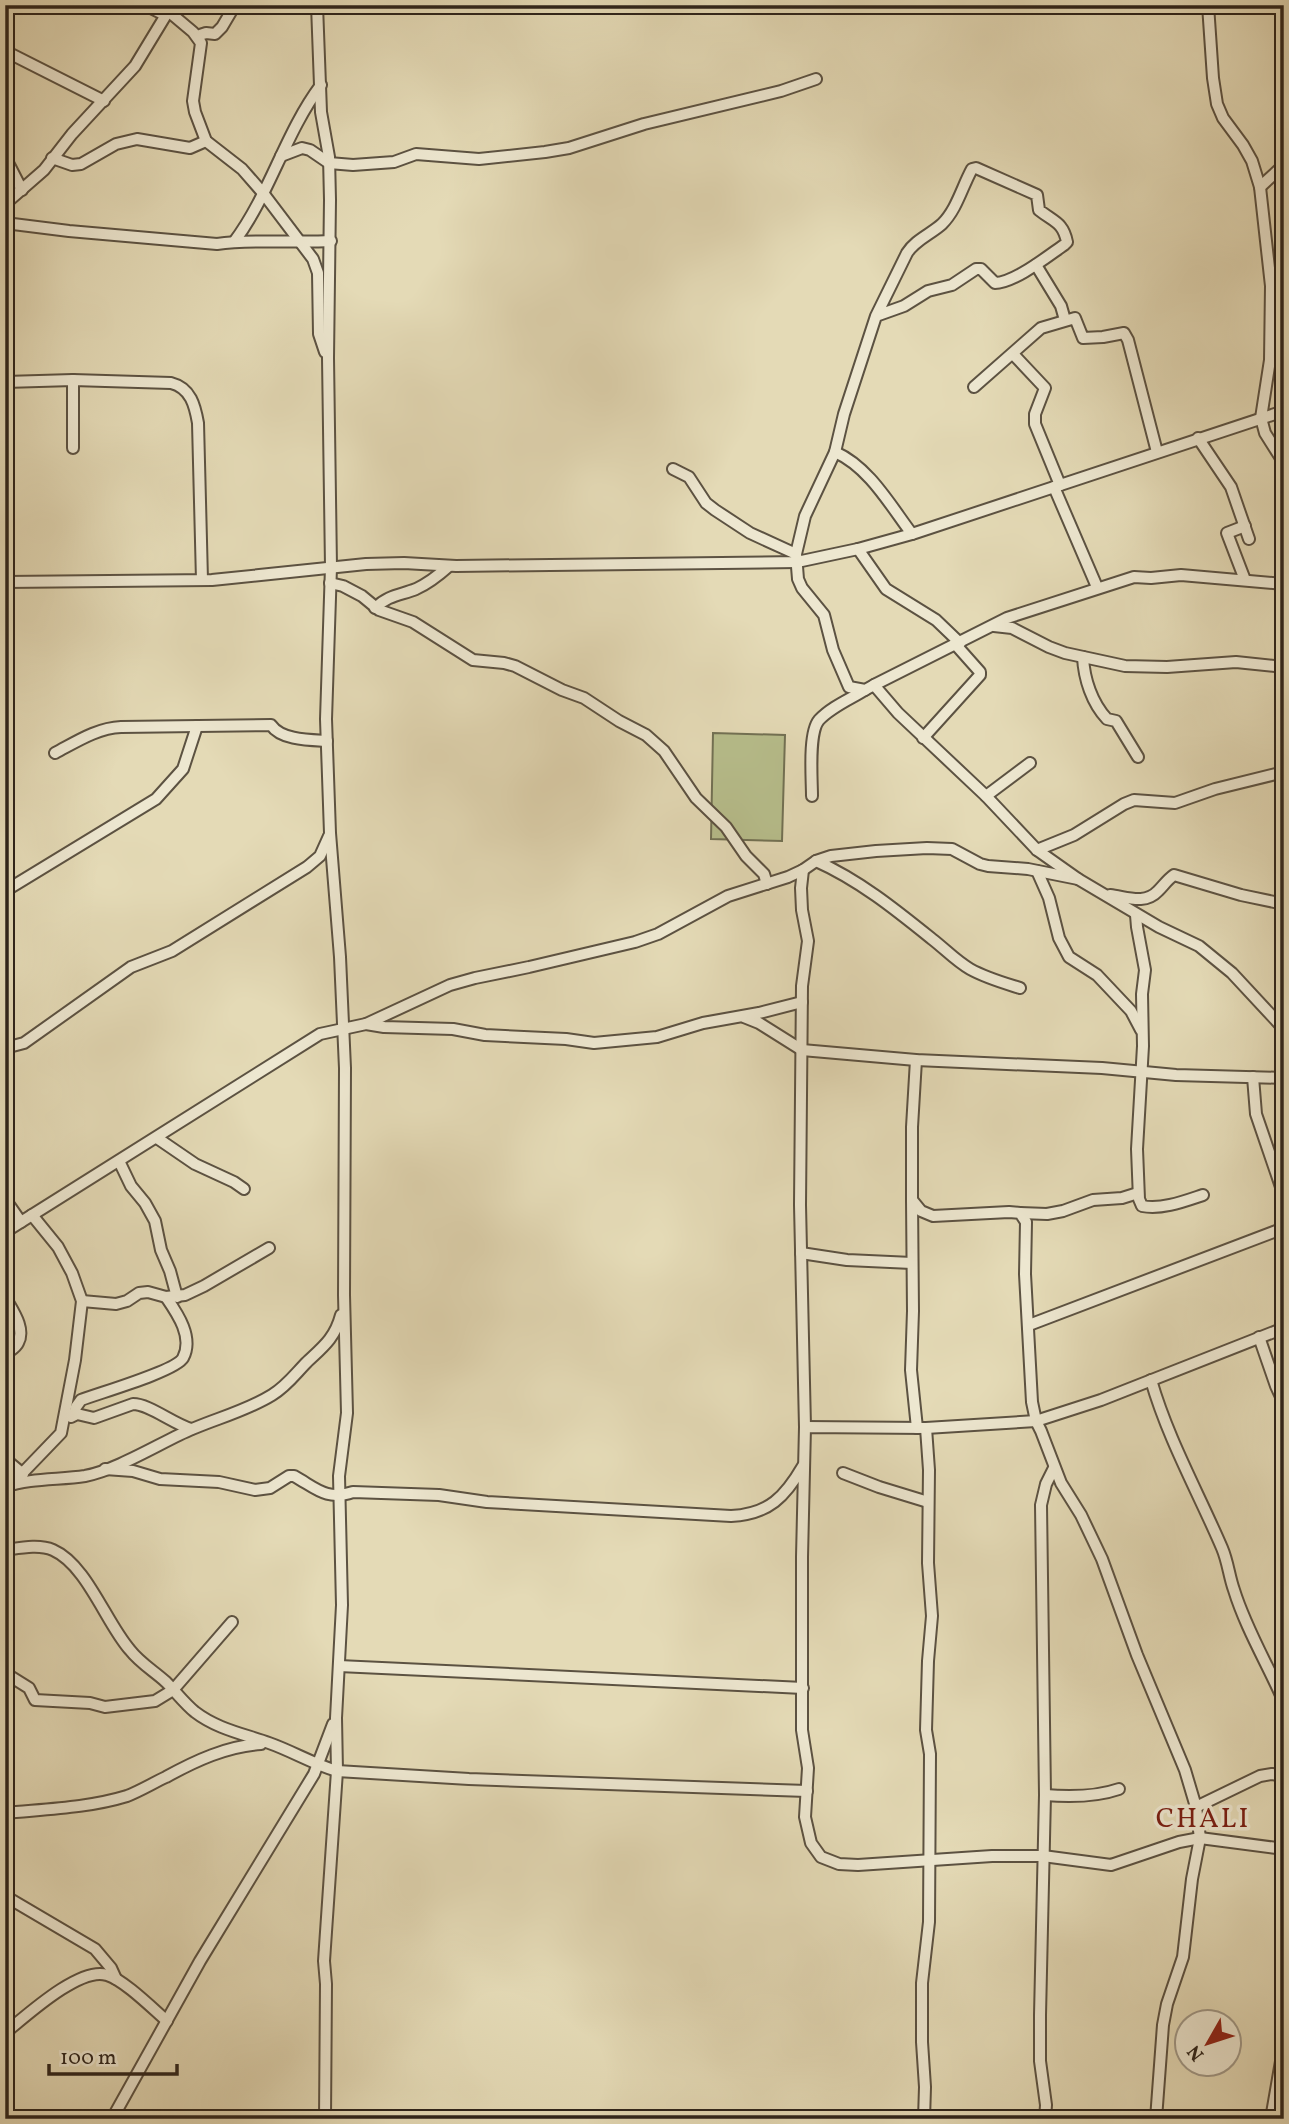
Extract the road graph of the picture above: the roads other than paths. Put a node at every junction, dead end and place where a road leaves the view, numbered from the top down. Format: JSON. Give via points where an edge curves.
{"nodes":[{"id":1,"x":145,"y":5,"type":"edge"},
{"id":2,"x":235,"y":5,"type":"edge"},
{"id":3,"x":317,"y":5,"type":"edge"},
{"id":4,"x":1208,"y":5,"type":"edge"},
{"id":5,"x":168,"y":11,"type":"edge"},
{"id":6,"x":199,"y":38,"type":"junction"},
{"id":7,"x":5,"y":51,"type":"edge"},
{"id":8,"x":816,"y":79,"type":"dead end"},
{"id":9,"x":321,"y":85,"type":"junction"},
{"id":10,"x":104,"y":101,"type":"junction"},
{"id":11,"x":206,"y":141,"type":"junction"},
{"id":12,"x":281,"y":156,"type":"junction"},
{"id":13,"x":5,"y":157,"type":"edge"},
{"id":14,"x":52,"y":158,"type":"junction"},
{"id":15,"x":329,"y":163,"type":"junction"},
{"id":16,"x":1284,"y":165,"type":"edge"},
{"id":17,"x":1260,"y":187,"type":"junction"},
{"id":18,"x":22,"y":190,"type":"junction"},
{"id":19,"x":263,"y":193,"type":"junction"},
{"id":20,"x":5,"y":204,"type":"edge"},
{"id":21,"x":5,"y":223,"type":"edge"},
{"id":22,"x":331,"y":241,"type":"junction"},
{"id":23,"x":234,"y":242,"type":"junction"},
{"id":24,"x":300,"y":243,"type":"junction"},
{"id":25,"x":1036,"y":265,"type":"junction"},
{"id":26,"x":876,"y":316,"type":"junction"},
{"id":27,"x":1065,"y":320,"type":"junction"},
{"id":28,"x":1013,"y":354,"type":"junction"},
{"id":29,"x":328,"y":358,"type":"junction"},
{"id":30,"x":73,"y":380,"type":"junction"},
{"id":31,"x":5,"y":382,"type":"edge"},
{"id":32,"x":974,"y":387,"type":"dead end"},
{"id":33,"x":1284,"y":411,"type":"edge"},
{"id":34,"x":1261,"y":418,"type":"junction"},
{"id":35,"x":1198,"y":438,"type":"junction"},
{"id":36,"x":73,"y":448,"type":"dead end"},
{"id":37,"x":835,"y":452,"type":"junction"},
{"id":38,"x":1157,"y":452,"type":"junction"},
{"id":39,"x":1284,"y":463,"type":"edge"},
{"id":40,"x":673,"y":468,"type":"dead end"},
{"id":41,"x":1057,"y":486,"type":"junction"},
{"id":42,"x":1245,"y":526,"type":"junction"},
{"id":43,"x":912,"y":534,"type":"junction"},
{"id":44,"x":1249,"y":539,"type":"dead end"},
{"id":45,"x":858,"y":549,"type":"junction"},
{"id":46,"x":797,"y":558,"type":"junction"},
{"id":47,"x":449,"y":566,"type":"junction"},
{"id":48,"x":331,"y":567,"type":"junction"},
{"id":49,"x":202,"y":580,"type":"junction"},
{"id":50,"x":1245,"y":580,"type":"junction"},
{"id":51,"x":5,"y":582,"type":"edge"},
{"id":52,"x":330,"y":583,"type":"junction"},
{"id":53,"x":1284,"y":584,"type":"edge"},
{"id":54,"x":1097,"y":587,"type":"junction"},
{"id":55,"x":375,"y":608,"type":"junction"},
{"id":56,"x":994,"y":626,"type":"junction"},
{"id":57,"x":958,"y":644,"type":"junction"},
{"id":58,"x":1083,"y":657,"type":"junction"},
{"id":59,"x":1284,"y":667,"type":"edge"},
{"id":60,"x":870,"y":688,"type":"junction"},
{"id":61,"x":197,"y":726,"type":"junction"},
{"id":62,"x":923,"y":738,"type":"junction"},
{"id":63,"x":327,"y":741,"type":"junction"},
{"id":64,"x":55,"y":753,"type":"dead end"},
{"id":65,"x":1139,"y":757,"type":"dead end"},
{"id":66,"x":1030,"y":763,"type":"dead end"},
{"id":67,"x":1284,"y":772,"type":"edge"},
{"id":68,"x":812,"y":796,"type":"dead end"},
{"id":69,"x":986,"y":796,"type":"junction"},
{"id":70,"x":330,"y":833,"type":"junction"},
{"id":71,"x":1037,"y":850,"type":"junction"},
{"id":72,"x":816,"y":862,"type":"junction"},
{"id":73,"x":803,"y":870,"type":"junction"},
{"id":74,"x":1037,"y":871,"type":"junction"},
{"id":75,"x":1078,"y":879,"type":"junction"},
{"id":76,"x":767,"y":884,"type":"junction"},
{"id":77,"x":5,"y":891,"type":"edge"},
{"id":78,"x":1104,"y":894,"type":"junction"},
{"id":79,"x":1284,"y":904,"type":"edge"},
{"id":80,"x":1136,"y":915,"type":"junction"},
{"id":81,"x":1020,"y":988,"type":"dead end"},
{"id":82,"x":802,"y":1002,"type":"junction"},
{"id":83,"x":741,"y":1016,"type":"junction"},
{"id":84,"x":366,"y":1024,"type":"junction"},
{"id":85,"x":1284,"y":1029,"type":"edge"},
{"id":86,"x":343,"y":1030,"type":"junction"},
{"id":87,"x":1143,"y":1032,"type":"junction"},
{"id":88,"x":5,"y":1048,"type":"edge"},
{"id":89,"x":802,"y":1050,"type":"junction"},
{"id":90,"x":916,"y":1060,"type":"junction"},
{"id":91,"x":1140,"y":1072,"type":"junction"},
{"id":92,"x":1253,"y":1077,"type":"junction"},
{"id":93,"x":1284,"y":1077,"type":"edge"},
{"id":94,"x":157,"y":1138,"type":"junction"},
{"id":95,"x":118,"y":1161,"type":"junction"},
{"id":96,"x":244,"y":1189,"type":"dead end"},
{"id":97,"x":1284,"y":1190,"type":"edge"},
{"id":98,"x":1138,"y":1193,"type":"junction"},
{"id":99,"x":1203,"y":1195,"type":"dead end"},
{"id":100,"x":5,"y":1199,"type":"edge"},
{"id":101,"x":912,"y":1200,"type":"junction"},
{"id":102,"x":1020,"y":1213,"type":"junction"},
{"id":103,"x":32,"y":1215,"type":"junction"},
{"id":104,"x":21,"y":1222,"type":"junction"},
{"id":105,"x":1284,"y":1228,"type":"edge"},
{"id":106,"x":5,"y":1232,"type":"edge"},
{"id":107,"x":269,"y":1248,"type":"dead end"},
{"id":108,"x":801,"y":1253,"type":"junction"},
{"id":109,"x":912,"y":1263,"type":"junction"},
{"id":110,"x":5,"y":1297,"type":"edge"},
{"id":111,"x":172,"y":1297,"type":"junction"},
{"id":112,"x":82,"y":1301,"type":"junction"},
{"id":113,"x":344,"y":1303,"type":"junction"},
{"id":114,"x":1029,"y":1325,"type":"junction"},
{"id":115,"x":1284,"y":1328,"type":"edge"},
{"id":116,"x":1259,"y":1338,"type":"junction"},
{"id":117,"x":5,"y":1355,"type":"edge"},
{"id":118,"x":1151,"y":1380,"type":"junction"},
{"id":119,"x":1284,"y":1403,"type":"edge"},
{"id":120,"x":74,"y":1414,"type":"junction"},
{"id":121,"x":1053,"y":1416,"type":"junction"},
{"id":122,"x":1036,"y":1421,"type":"junction"},
{"id":123,"x":63,"y":1426,"type":"junction"},
{"id":124,"x":805,"y":1427,"type":"junction"},
{"id":125,"x":922,"y":1428,"type":"junction"},
{"id":126,"x":191,"y":1429,"type":"junction"},
{"id":127,"x":1044,"y":1437,"type":"junction"},
{"id":128,"x":5,"y":1459,"type":"edge"},
{"id":129,"x":804,"y":1464,"type":"junction"},
{"id":130,"x":1054,"y":1468,"type":"junction"},
{"id":131,"x":105,"y":1469,"type":"junction"},
{"id":132,"x":843,"y":1473,"type":"dead end"},
{"id":133,"x":23,"y":1474,"type":"junction"},
{"id":134,"x":8,"y":1486,"type":"edge"},
{"id":135,"x":341,"y":1496,"type":"junction"},
{"id":136,"x":928,"y":1502,"type":"junction"},
{"id":137,"x":5,"y":1550,"type":"edge"},
{"id":138,"x":232,"y":1622,"type":"dead end"},
{"id":139,"x":339,"y":1666,"type":"junction"},
{"id":140,"x":5,"y":1673,"type":"edge"},
{"id":141,"x":803,"y":1688,"type":"junction"},
{"id":142,"x":173,"y":1690,"type":"junction"},
{"id":143,"x":1284,"y":1702,"type":"edge"},
{"id":144,"x":336,"y":1718,"type":"junction"},
{"id":145,"x":271,"y":1744,"type":"junction"},
{"id":146,"x":317,"y":1765,"type":"junction"},
{"id":147,"x":337,"y":1771,"type":"junction"},
{"id":148,"x":1284,"y":1776,"type":"edge"},
{"id":149,"x":1119,"y":1789,"type":"dead end"},
{"id":150,"x":807,"y":1791,"type":"junction"},
{"id":151,"x":1045,"y":1795,"type":"junction"},
{"id":152,"x":1196,"y":1807,"type":"junction"},
{"id":153,"x":5,"y":1812,"type":"edge"},
{"id":154,"x":1200,"y":1838,"type":"junction"},
{"id":155,"x":1284,"y":1849,"type":"edge"},
{"id":156,"x":1043,"y":1856,"type":"junction"},
{"id":157,"x":928,"y":1860,"type":"junction"},
{"id":158,"x":5,"y":1896,"type":"edge"},
{"id":159,"x":116,"y":1979,"type":"junction"},
{"id":160,"x":167,"y":2021,"type":"junction"},
{"id":161,"x":5,"y":2032,"type":"edge"},
{"id":162,"x":1284,"y":2044,"type":"edge"},
{"id":163,"x":112,"y":2119,"type":"edge"},
{"id":164,"x":325,"y":2119,"type":"edge"},
{"id":165,"x":924,"y":2119,"type":"edge"},
{"id":166,"x":1045,"y":2119,"type":"edge"},
{"id":167,"x":1156,"y":2119,"type":"edge"},
{"id":168,"x":1271,"y":2119,"type":"edge"}],
"edges":[{"from":1,"to":5,"type":"street"},
{"from":2,"to":6,"type":"street","via":[[215,34]]},
{"from":3,"to":9,"type":"street"},
{"from":4,"to":17,"type":"street","via":[[1217,104],[1252,161]]},
{"from":5,"to":6,"type":"street"},
{"from":5,"to":10,"type":"street","via":[[135,66]]},
{"from":6,"to":11,"type":"street","via":[[193,101]]},
{"from":7,"to":10,"type":"street"},
{"from":8,"to":15,"type":"street","via":[[569,148],[479,159],[416,154],[380,164]]},
{"from":9,"to":12,"type":"street","via":[[306,104]]},
{"from":9,"to":15,"type":"street"},
{"from":10,"to":14,"type":"street"},
{"from":11,"to":14,"type":"street","via":[[190,148],[137,139],[116,144],[81,164]]},
{"from":11,"to":19,"type":"street","via":[[242,169]]},
{"from":12,"to":15,"type":"street","via":[[302,148]]},
{"from":12,"to":19,"type":"street"},
{"from":13,"to":18,"type":"street"},
{"from":14,"to":18,"type":"street"},
{"from":15,"to":22,"type":"street"},
{"from":16,"to":17,"type":"street"},
{"from":17,"to":34,"type":"street","via":[[1271,286],[1270,360]]},
{"from":18,"to":20,"type":"street"},
{"from":19,"to":23,"type":"street"},
{"from":19,"to":24,"type":"street"},
{"from":21,"to":23,"type":"street"},
{"from":22,"to":24,"type":"street"},
{"from":22,"to":29,"type":"street"},
{"from":23,"to":24,"type":"street"},
{"from":24,"to":29,"type":"street","via":[[318,273],[319,334]]},
{"from":25,"to":26,"type":"street","via":[[1000,284],[976,269],[952,285],[928,291]]},
{"from":25,"to":26,"type":"street","via":[[1067,242],[1064,229],[1039,211],[1037,195],[972,169],[952,212],[911,246]]},
{"from":25,"to":27,"type":"street"},
{"from":26,"to":37,"type":"street"},
{"from":27,"to":28,"type":"street","via":[[1044,326]]},
{"from":27,"to":38,"type":"street","via":[[1077,319],[1083,338],[1126,335]]},
{"from":28,"to":32,"type":"street"},
{"from":28,"to":41,"type":"street","via":[[1045,388],[1035,424]]},
{"from":29,"to":48,"type":"street"},
{"from":30,"to":31,"type":"street"},
{"from":30,"to":36,"type":"street"},
{"from":30,"to":49,"type":"street","via":[[176,383],[187,391],[198,423]]},
{"from":33,"to":34,"type":"street"},
{"from":34,"to":35,"type":"street"},
{"from":34,"to":39,"type":"street"},
{"from":35,"to":38,"type":"street"},
{"from":35,"to":42,"type":"street","via":[[1231,487]]},
{"from":37,"to":43,"type":"street","via":[[866,475]]},
{"from":37,"to":46,"type":"street","via":[[805,516]]},
{"from":38,"to":41,"type":"street"},
{"from":40,"to":46,"type":"street","via":[[688,477],[715,510]]},
{"from":41,"to":43,"type":"street"},
{"from":41,"to":54,"type":"street"},
{"from":42,"to":44,"type":"street"},
{"from":42,"to":50,"type":"street","via":[[1227,533]]},
{"from":43,"to":45,"type":"street"},
{"from":45,"to":46,"type":"street"},
{"from":45,"to":57,"type":"street","via":[[886,589],[936,620]]},
{"from":46,"to":47,"type":"street"},
{"from":46,"to":60,"type":"street","via":[[798,579],[824,615],[844,680],[849,687]]},
{"from":47,"to":48,"type":"street"},
{"from":47,"to":55,"type":"street","via":[[429,582]]},
{"from":48,"to":49,"type":"street"},
{"from":48,"to":52,"type":"street"},
{"from":49,"to":51,"type":"street"},
{"from":50,"to":53,"type":"street"},
{"from":50,"to":54,"type":"street","via":[[1134,577]]},
{"from":52,"to":55,"type":"street","via":[[362,596]]},
{"from":52,"to":63,"type":"street"},
{"from":54,"to":56,"type":"street"},
{"from":55,"to":76,"type":"street","via":[[413,622],[473,660],[515,666],[584,698],[646,735],[664,751],[696,798],[726,827]]},
{"from":56,"to":57,"type":"street"},
{"from":56,"to":58,"type":"street","via":[[1012,628],[1049,647]]},
{"from":57,"to":60,"type":"street"},
{"from":57,"to":62,"type":"street","via":[[980,675]]},
{"from":58,"to":59,"type":"street","via":[[1125,666],[1236,662]]},
{"from":58,"to":65,"type":"street","via":[[1084,675],[1100,710],[1116,721]]},
{"from":60,"to":62,"type":"street"},
{"from":60,"to":68,"type":"street","via":[[834,709],[815,727]]},
{"from":61,"to":63,"type":"street","via":[[271,725],[284,735]]},
{"from":61,"to":64,"type":"street","via":[[108,728]]},
{"from":61,"to":77,"type":"street","via":[[183,769],[156,799]]},
{"from":62,"to":69,"type":"street"},
{"from":63,"to":70,"type":"street"},
{"from":66,"to":69,"type":"street"},
{"from":67,"to":71,"type":"street","via":[[1175,803],[1134,800],[1074,835]]},
{"from":69,"to":71,"type":"street"},
{"from":70,"to":86,"type":"street"},
{"from":70,"to":88,"type":"street","via":[[320,856],[307,867],[172,951],[131,967],[23,1043]]},
{"from":71,"to":75,"type":"street"},
{"from":72,"to":73,"type":"street"},
{"from":72,"to":74,"type":"street","via":[[863,852],[942,848],[988,866]]},
{"from":72,"to":81,"type":"street","via":[[862,885],[971,970]]},
{"from":73,"to":76,"type":"street"},
{"from":73,"to":82,"type":"street","via":[[802,910],[808,941]]},
{"from":74,"to":75,"type":"street"},
{"from":74,"to":87,"type":"street","via":[[1069,957],[1097,975],[1125,1003]]},
{"from":75,"to":78,"type":"street"},
{"from":76,"to":84,"type":"street","via":[[728,896],[658,934],[450,985]]},
{"from":78,"to":79,"type":"street","via":[[1144,900],[1174,875]]},
{"from":78,"to":80,"type":"street"},
{"from":80,"to":85,"type":"street","via":[[1199,946],[1232,973]]},
{"from":80,"to":87,"type":"street","via":[[1146,970]]},
{"from":82,"to":83,"type":"street"},
{"from":82,"to":89,"type":"street"},
{"from":83,"to":84,"type":"street","via":[[640,1040],[594,1043]]},
{"from":83,"to":89,"type":"street"},
{"from":84,"to":86,"type":"street"},
{"from":86,"to":94,"type":"street","via":[[318,1035]]},
{"from":86,"to":113,"type":"street"},
{"from":87,"to":91,"type":"street"},
{"from":89,"to":90,"type":"street"},
{"from":89,"to":108,"type":"street"},
{"from":90,"to":91,"type":"street"},
{"from":90,"to":101,"type":"street"},
{"from":91,"to":92,"type":"street"},
{"from":91,"to":98,"type":"street"},
{"from":92,"to":93,"type":"street"},
{"from":92,"to":97,"type":"street","via":[[1256,1114]]},
{"from":94,"to":95,"type":"street"},
{"from":94,"to":96,"type":"street"},
{"from":95,"to":103,"type":"street"},
{"from":95,"to":111,"type":"street","via":[[155,1221],[170,1271]]},
{"from":98,"to":99,"type":"street","via":[[1142,1206],[1149,1207]]},
{"from":98,"to":102,"type":"street","via":[[1047,1214]]},
{"from":100,"to":104,"type":"street"},
{"from":101,"to":102,"type":"street","via":[[933,1216]]},
{"from":101,"to":109,"type":"street"},
{"from":102,"to":114,"type":"street","via":[[1026,1222]]},
{"from":103,"to":104,"type":"street"},
{"from":103,"to":112,"type":"street","via":[[58,1247]]},
{"from":104,"to":106,"type":"street"},
{"from":105,"to":114,"type":"street"},
{"from":107,"to":111,"type":"street","via":[[204,1286]]},
{"from":108,"to":109,"type":"street"},
{"from":108,"to":124,"type":"street"},
{"from":109,"to":125,"type":"street","via":[[911,1370]]},
{"from":110,"to":117,"type":"street","via":[[20,1329],[18,1342]]},
{"from":111,"to":112,"type":"street","via":[[148,1292],[116,1304]]},
{"from":111,"to":120,"type":"street","via":[[184,1327],[183,1359],[81,1400]]},
{"from":112,"to":123,"type":"street"},
{"from":113,"to":126,"type":"street","via":[[325,1347],[282,1388],[242,1410]]},
{"from":113,"to":135,"type":"street","via":[[347,1413]]},
{"from":114,"to":122,"type":"street"},
{"from":115,"to":116,"type":"street"},
{"from":116,"to":118,"type":"street"},
{"from":116,"to":119,"type":"street"},
{"from":118,"to":121,"type":"street"},
{"from":118,"to":143,"type":"street","via":[[1159,1409],[1223,1550],[1241,1609]]},
{"from":120,"to":123,"type":"street"},
{"from":120,"to":126,"type":"street","via":[[94,1418],[139,1404]]},
{"from":121,"to":122,"type":"street"},
{"from":121,"to":127,"type":"street"},
{"from":122,"to":125,"type":"street"},
{"from":122,"to":127,"type":"street"},
{"from":123,"to":133,"type":"street","via":[[56,1440]]},
{"from":124,"to":125,"type":"street"},
{"from":124,"to":129,"type":"street"},
{"from":125,"to":136,"type":"street","via":[[929,1470]]},
{"from":126,"to":131,"type":"street"},
{"from":127,"to":130,"type":"street"},
{"from":128,"to":133,"type":"street"},
{"from":129,"to":135,"type":"street","via":[[785,1494],[749,1515],[487,1502],[439,1495],[353,1492]]},
{"from":129,"to":141,"type":"street"},
{"from":130,"to":151,"type":"street","via":[[1041,1505]]},
{"from":130,"to":152,"type":"street","via":[[1102,1559]]},
{"from":131,"to":134,"type":"street","via":[[86,1476]]},
{"from":131,"to":135,"type":"street","via":[[255,1490],[294,1476],[320,1493]]},
{"from":132,"to":136,"type":"street"},
{"from":133,"to":134,"type":"street"},
{"from":135,"to":139,"type":"street"},
{"from":136,"to":157,"type":"street","via":[[932,1616],[926,1730],[930,1754]]},
{"from":137,"to":142,"type":"street","via":[[50,1548],[69,1562],[128,1649]]},
{"from":138,"to":142,"type":"street"},
{"from":139,"to":141,"type":"street"},
{"from":139,"to":144,"type":"street"},
{"from":140,"to":142,"type":"street","via":[[29,1688],[35,1700],[105,1707],[149,1703]]},
{"from":141,"to":150,"type":"street"},
{"from":142,"to":145,"type":"street","via":[[216,1725]]},
{"from":144,"to":146,"type":"street"},
{"from":144,"to":147,"type":"street"},
{"from":145,"to":146,"type":"street"},
{"from":145,"to":153,"type":"street","via":[[226,1750],[130,1795],[71,1807]]},
{"from":146,"to":147,"type":"street"},
{"from":146,"to":160,"type":"street"},
{"from":147,"to":150,"type":"street"},
{"from":147,"to":164,"type":"street","via":[[324,1961]]},
{"from":148,"to":152,"type":"street","via":[[1260,1776]]},
{"from":149,"to":151,"type":"street","via":[[1064,1797]]},
{"from":150,"to":157,"type":"street","via":[[807,1833],[821,1857],[858,1865]]},
{"from":151,"to":156,"type":"street"},
{"from":152,"to":154,"type":"street"},
{"from":154,"to":155,"type":"street"},
{"from":154,"to":156,"type":"street","via":[[1111,1865]]},
{"from":154,"to":167,"type":"street","via":[[1183,1956],[1163,2025]]},
{"from":156,"to":157,"type":"street"},
{"from":156,"to":166,"type":"street","via":[[1040,2061]]},
{"from":157,"to":165,"type":"street","via":[[922,2015]]},
{"from":158,"to":159,"type":"street","via":[[95,1949]]},
{"from":159,"to":160,"type":"street"},
{"from":159,"to":161,"type":"street","via":[[90,1975]]},
{"from":160,"to":163,"type":"street"},
{"from":162,"to":168,"type":"street"}]}
